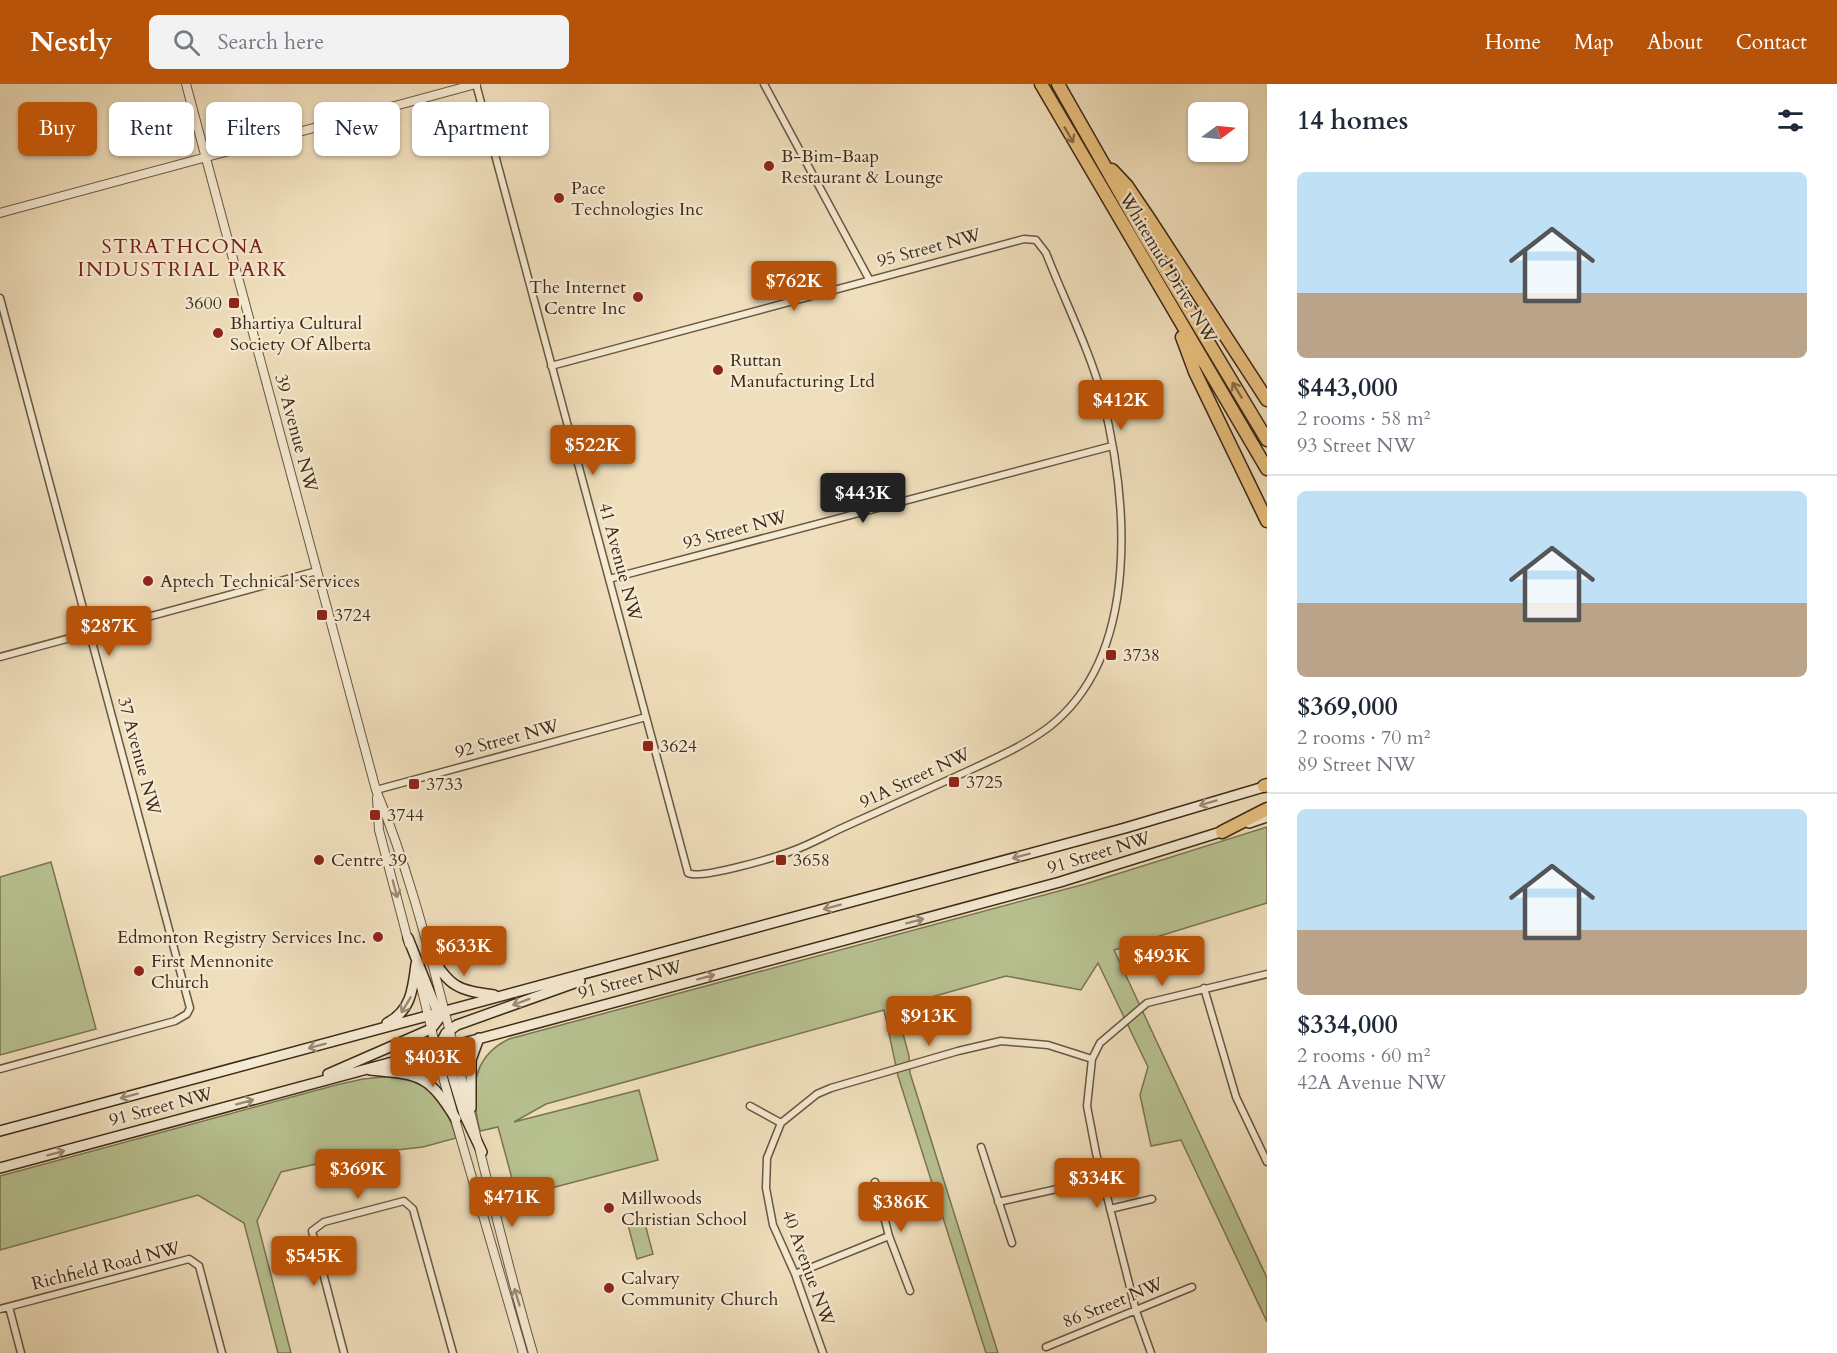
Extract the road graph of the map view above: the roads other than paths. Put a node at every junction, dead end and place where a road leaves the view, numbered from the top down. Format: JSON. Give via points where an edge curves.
{"nodes":[{"id":1,"x":186,"y":84,"type":"edge"},
{"id":2,"x":476,"y":84,"type":"edge"},
{"id":3,"x":764,"y":84,"type":"edge"},
{"id":4,"x":1041,"y":84,"type":"edge"},
{"id":5,"x":1058,"y":84,"type":"edge"},
{"id":6,"x":1096,"y":154,"type":"junction"},
{"id":7,"x":206,"y":157,"type":"junction"},
{"id":8,"x":0,"y":213,"type":"edge"},
{"id":9,"x":1036,"y":240,"type":"joint"},
{"id":10,"x":869,"y":279,"type":"junction"},
{"id":11,"x":0,"y":298,"type":"edge"},
{"id":12,"x":1171,"y":308,"type":"junction"},
{"id":13,"x":551,"y":366,"type":"junction"},
{"id":14,"x":1267,"y":400,"type":"edge"},
{"id":15,"x":1267,"y":440,"type":"edge"},
{"id":16,"x":1112,"y":446,"type":"junction"},
{"id":17,"x":1267,"y":469,"type":"edge"},
{"id":18,"x":1267,"y":521,"type":"edge"},
{"id":19,"x":317,"y":571,"type":"junction"},
{"id":20,"x":609,"y":579,"type":"junction"},
{"id":21,"x":90,"y":633,"type":"junction"},
{"id":22,"x":0,"y":657,"type":"edge"},
{"id":23,"x":646,"y":717,"type":"junction"},
{"id":24,"x":1266,"y":786,"type":"edge"},
{"id":25,"x":376,"y":790,"type":"junction"},
{"id":26,"x":1267,"y":809,"type":"edge"},
{"id":27,"x":1267,"y":817,"type":"edge"},
{"id":28,"x":1222,"y":832,"type":"junction"},
{"id":29,"x":688,"y":873,"type":"joint"},
{"id":30,"x":408,"y":938,"type":"junction"},
{"id":31,"x":430,"y":954,"type":"junction"},
{"id":32,"x":635,"y":960,"type":"junction"},
{"id":33,"x":416,"y":964,"type":"junction"},
{"id":34,"x":1267,"y":974,"type":"edge"},
{"id":35,"x":1204,"y":988,"type":"junction"},
{"id":36,"x":499,"y":996,"type":"junction"},
{"id":37,"x":427,"y":1016,"type":"junction"},
{"id":38,"x":438,"y":1020,"type":"junction"},
{"id":39,"x":373,"y":1030,"type":"junction"},
{"id":40,"x":479,"y":1038,"type":"junction"},
{"id":41,"x":443,"y":1040,"type":"junction"},
{"id":42,"x":454,"y":1045,"type":"junction"},
{"id":43,"x":1092,"y":1059,"type":"junction"},
{"id":44,"x":0,"y":1069,"type":"edge"},
{"id":45,"x":361,"y":1070,"type":"junction"},
{"id":46,"x":279,"y":1093,"type":"junction"},
{"id":47,"x":750,"y":1106,"type":"dead end"},
{"id":48,"x":471,"y":1108,"type":"junction"},
{"id":49,"x":456,"y":1119,"type":"junction"},
{"id":50,"x":781,"y":1123,"type":"junction"},
{"id":51,"x":0,"y":1131,"type":"edge"},
{"id":52,"x":981,"y":1147,"type":"dead end"},
{"id":53,"x":482,"y":1152,"type":"junction"},
{"id":54,"x":1267,"y":1162,"type":"edge"},
{"id":55,"x":0,"y":1168,"type":"edge"},
{"id":56,"x":1102,"y":1179,"type":"junction"},
{"id":57,"x":875,"y":1182,"type":"dead end"},
{"id":58,"x":1152,"y":1199,"type":"dead end"},
{"id":59,"x":998,"y":1202,"type":"junction"},
{"id":60,"x":1110,"y":1209,"type":"junction"},
{"id":61,"x":889,"y":1236,"type":"junction"},
{"id":62,"x":1012,"y":1243,"type":"dead end"},
{"id":63,"x":795,"y":1274,"type":"junction"},
{"id":64,"x":1192,"y":1287,"type":"dead end"},
{"id":65,"x":910,"y":1291,"type":"dead end"},
{"id":66,"x":9,"y":1307,"type":"junction"},
{"id":67,"x":0,"y":1309,"type":"edge"},
{"id":68,"x":1136,"y":1311,"type":"junction"},
{"id":69,"x":1046,"y":1347,"type":"dead end"},
{"id":70,"x":21,"y":1353,"type":"edge"},
{"id":71,"x":222,"y":1353,"type":"edge"},
{"id":72,"x":344,"y":1353,"type":"edge"},
{"id":73,"x":453,"y":1353,"type":"edge"},
{"id":74,"x":523,"y":1353,"type":"edge"},
{"id":75,"x":533,"y":1353,"type":"edge"},
{"id":76,"x":823,"y":1353,"type":"edge"},
{"id":77,"x":1151,"y":1353,"type":"edge"}],
"edges":[{"from":1,"to":7,"type":"street","name":"39 Avenue NW"},
{"from":2,"to":7,"type":"street"},
{"from":2,"to":13,"type":"street","name":"41 Avenue NW"},
{"from":3,"to":10,"type":"street"},
{"from":4,"to":12,"type":"highway","name":"Whitemud Drive NW","one_way":true},
{"from":5,"to":6,"type":"highway","name":"Whitemud Drive NW"},
{"from":6,"to":14,"type":"highway","via":[[1133,195]]},
{"from":15,"to":6,"type":"highway","name":"Whitemud Drive NW","one_way":true},
{"from":7,"to":8,"type":"street"},
{"from":7,"to":19,"type":"street","name":"39 Avenue NW"},
{"from":9,"to":10,"type":"street","name":"95 Street NW","via":[[1024,239]]},
{"from":9,"to":16,"type":"street","name":"91A Street NW","via":[[1046,253],[1097,382]]},
{"from":10,"to":13,"type":"street","name":"95 Street NW"},
{"from":11,"to":21,"type":"street","name":"37 Avenue NW"},
{"from":12,"to":17,"type":"highway","name":"Whitemud Drive NW"},
{"from":12,"to":18,"type":"highway","via":[[1194,372]]},
{"from":13,"to":20,"type":"street","name":"41 Avenue NW"},
{"from":16,"to":20,"type":"street","name":"93 Street NW"},
{"from":16,"to":29,"type":"street","name":"91A Street NW","via":[[1119,499],[1117,603],[1097,669],[1074,701],[1049,726],[1014,750],[793,851],[704,875]]},
{"from":19,"to":21,"type":"street"},
{"from":19,"to":25,"type":"street","name":"39 Avenue NW"},
{"from":20,"to":23,"type":"street","name":"41 Avenue NW"},
{"from":21,"to":22,"type":"street"},
{"from":21,"to":44,"type":"street","name":"37 Avenue NW","via":[[189,1002],[187,1014],[175,1021]]},
{"from":23,"to":25,"type":"street","name":"92 Street NW"},
{"from":23,"to":29,"type":"street","name":"41 Avenue NW"},
{"from":24,"to":32,"type":"main road","name":"91 Street NW","one_way":true,"via":[[1125,828]]},
{"from":25,"to":30,"type":"street","name":"39 Avenue NW","one_way":true,"via":[[379,830]]},
{"from":25,"to":31,"type":"street","name":"39 Avenue NW"},
{"from":26,"to":28,"type":"highway"},
{"from":27,"to":28,"type":"main road","name":"91 Street NW"},
{"from":40,"to":28,"type":"main road","name":"91 Street NW","one_way":true,"via":[[1060,882]]},
{"from":30,"to":33,"type":"street","name":"39 Avenue NW"},
{"from":30,"to":38,"type":"main road"},
{"from":31,"to":36,"type":"main road","via":[[455,987]]},
{"from":31,"to":38,"type":"street","name":"39 Avenue NW"},
{"from":32,"to":36,"type":"main road","name":"91 Street NW"},
{"from":32,"to":41,"type":"main road","name":"91 Street NW","one_way":true},
{"from":33,"to":37,"type":"street","name":"39 Avenue NW"},
{"from":33,"to":39,"type":"main road","one_way":true,"via":[[412,993],[405,1008]]},
{"from":34,"to":35,"type":"street"},
{"from":35,"to":43,"type":"street","via":[[1147,1004],[1100,1043]]},
{"from":35,"to":54,"type":"street","via":[[1236,1097]]},
{"from":36,"to":38,"type":"main road","name":"91 Street NW"},
{"from":37,"to":38,"type":"main road"},
{"from":37,"to":39,"type":"main road","name":"91 Street NW"},
{"from":38,"to":41,"type":"main road"},
{"from":38,"to":41,"type":"street","name":"39 Avenue NW"},
{"from":38,"to":46,"type":"main road","name":"91 Street NW"},
{"from":39,"to":51,"type":"main road","name":"91 Street NW","one_way":true},
{"from":40,"to":42,"type":"main road","name":"91 Street NW"},
{"from":40,"to":48,"type":"main road","via":[[471,1060]]},
{"from":41,"to":42,"type":"main road"},
{"from":41,"to":45,"type":"main road","name":"91 Street NW"},
{"from":41,"to":49,"type":"street","name":"39 Avenue NW"},
{"from":41,"to":53,"type":"main road","via":[[464,1114]]},
{"from":42,"to":48,"type":"street"},
{"from":43,"to":50,"type":"street","via":[[1047,1046],[1001,1041],[831,1088],[817,1094]]},
{"from":43,"to":56,"type":"street","via":[[1087,1106]]},
{"from":45,"to":46,"type":"main road","name":"91 Street NW"},
{"from":45,"to":49,"type":"main road","via":[[401,1072],[420,1078],[441,1095]]},
{"from":55,"to":46,"type":"main road","name":"91 Street NW","one_way":true},
{"from":47,"to":50,"type":"street"},
{"from":48,"to":53,"type":"street"},
{"from":49,"to":74,"type":"street","name":"39 Avenue NW"},
{"from":50,"to":63,"type":"street","name":"40 Avenue NW","via":[[767,1158],[766,1188],[773,1225]]},
{"from":52,"to":59,"type":"street"},
{"from":75,"to":53,"type":"street","one_way":true,"via":[[506,1259]]},
{"from":56,"to":59,"type":"street"},
{"from":56,"to":60,"type":"street"},
{"from":57,"to":61,"type":"street"},
{"from":58,"to":60,"type":"street"},
{"from":59,"to":62,"type":"street"},
{"from":60,"to":68,"type":"street"},
{"from":61,"to":63,"type":"street"},
{"from":61,"to":65,"type":"street"},
{"from":63,"to":76,"type":"street","name":"40 Avenue NW"},
{"from":64,"to":68,"type":"street","name":"86 Street NW"},
{"from":66,"to":67,"type":"street","name":"Richfield Road NW"},
{"from":66,"to":70,"type":"street"},
{"from":66,"to":71,"type":"street","name":"Richfield Road NW","via":[[189,1259],[199,1266]]},
{"from":68,"to":69,"type":"street","name":"86 Street NW"},
{"from":68,"to":77,"type":"street"},
{"from":72,"to":73,"type":"street","via":[[313,1239],[315,1228],[324,1222],[400,1202],[409,1203],[414,1209]]}]}
